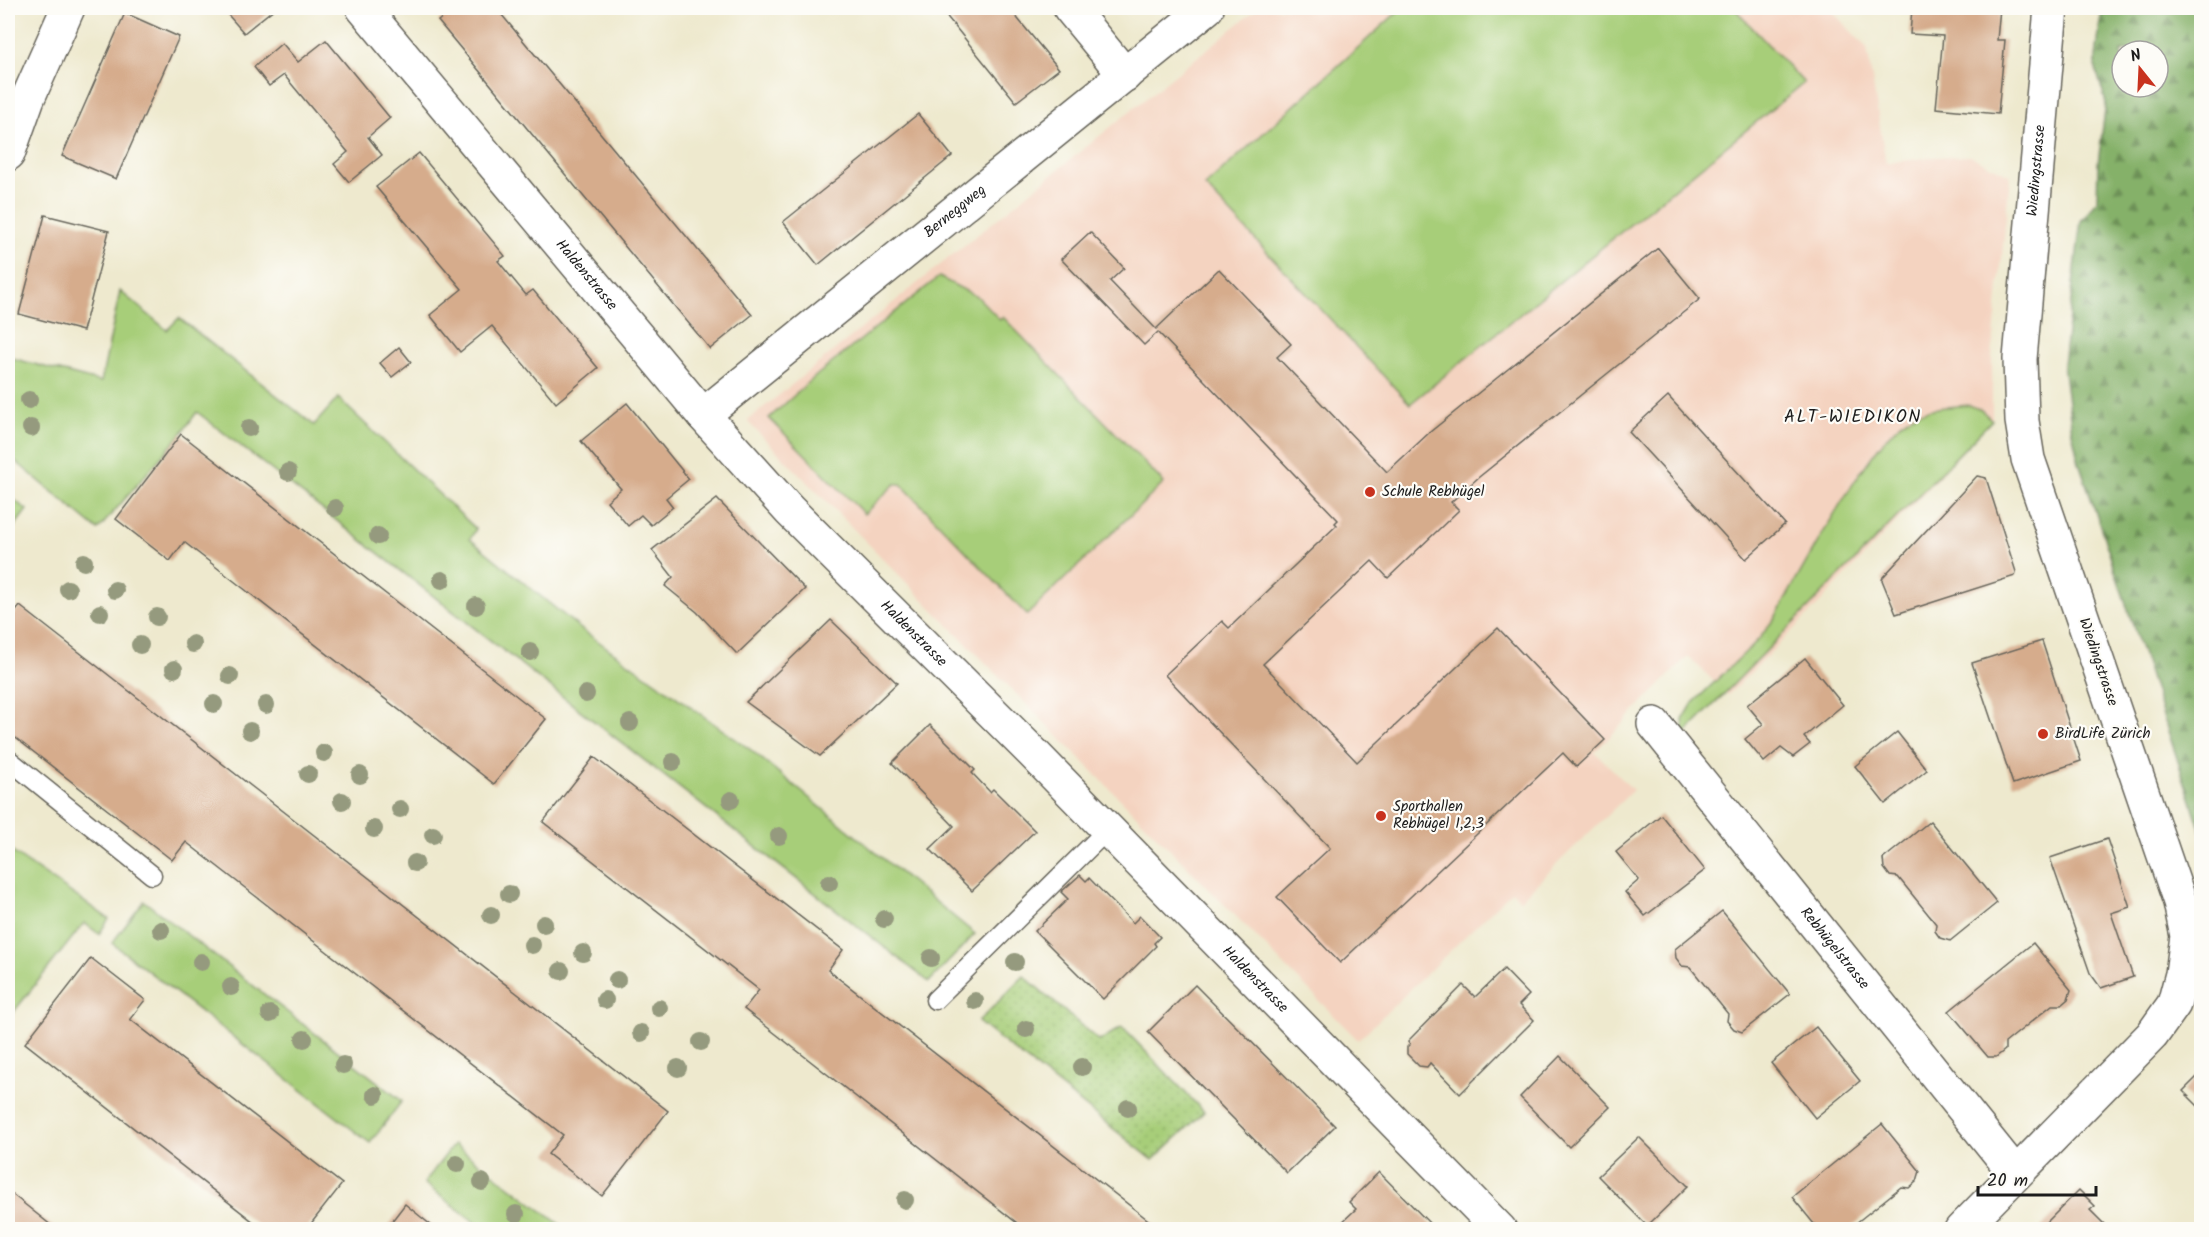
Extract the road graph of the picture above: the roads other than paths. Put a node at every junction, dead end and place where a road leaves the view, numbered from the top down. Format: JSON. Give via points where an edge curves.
{"nodes":[{"id":1,"x":68,"y":8,"type":"edge"},
{"id":2,"x":1070,"y":8,"type":"edge"},
{"id":3,"x":1207,"y":8,"type":"edge"},
{"id":4,"x":2051,"y":8,"type":"edge"},
{"id":5,"x":375,"y":12,"type":"edge"},
{"id":6,"x":1125,"y":75,"type":"junction"},
{"id":7,"x":18,"y":91,"type":"edge"},
{"id":8,"x":8,"y":154,"type":"edge"},
{"id":9,"x":703,"y":415,"type":"junction"},
{"id":10,"x":1654,"y":724,"type":"dead end"},
{"id":11,"x":8,"y":759,"type":"edge"},
{"id":12,"x":1107,"y":830,"type":"junction"},
{"id":13,"x":152,"y":875,"type":"dead end"},
{"id":14,"x":935,"y":1000,"type":"dead end"},
{"id":15,"x":2015,"y":1173,"type":"junction"},
{"id":16,"x":1500,"y":1230,"type":"edge"},
{"id":17,"x":1961,"y":1230,"type":"edge"}],
"edges":[{"from":1,"to":7,"type":"street"},
{"from":2,"to":6,"type":"street"},
{"from":3,"to":6,"type":"street","name":"Berneggweg"},
{"from":4,"to":15,"type":"street","name":"Wiedingstrasse","via":[[2020,359],[2025,441],[2180,902],[2187,936],[2174,1004],[2152,1035]]},
{"from":5,"to":9,"type":"street","name":"Haldenstrasse"},
{"from":6,"to":9,"type":"street","name":"Berneggweg"},
{"from":7,"to":8,"type":"street"},
{"from":9,"to":12,"type":"street","name":"Haldenstrasse","via":[[789,510]]},
{"from":10,"to":15,"type":"street","name":"Rebhügelstrasse"},
{"from":11,"to":13,"type":"lane"},
{"from":12,"to":14,"type":"lane"},
{"from":12,"to":16,"type":"street","name":"Haldenstrasse"},
{"from":15,"to":17,"type":"street","name":"Wiedingstrasse"}]}
